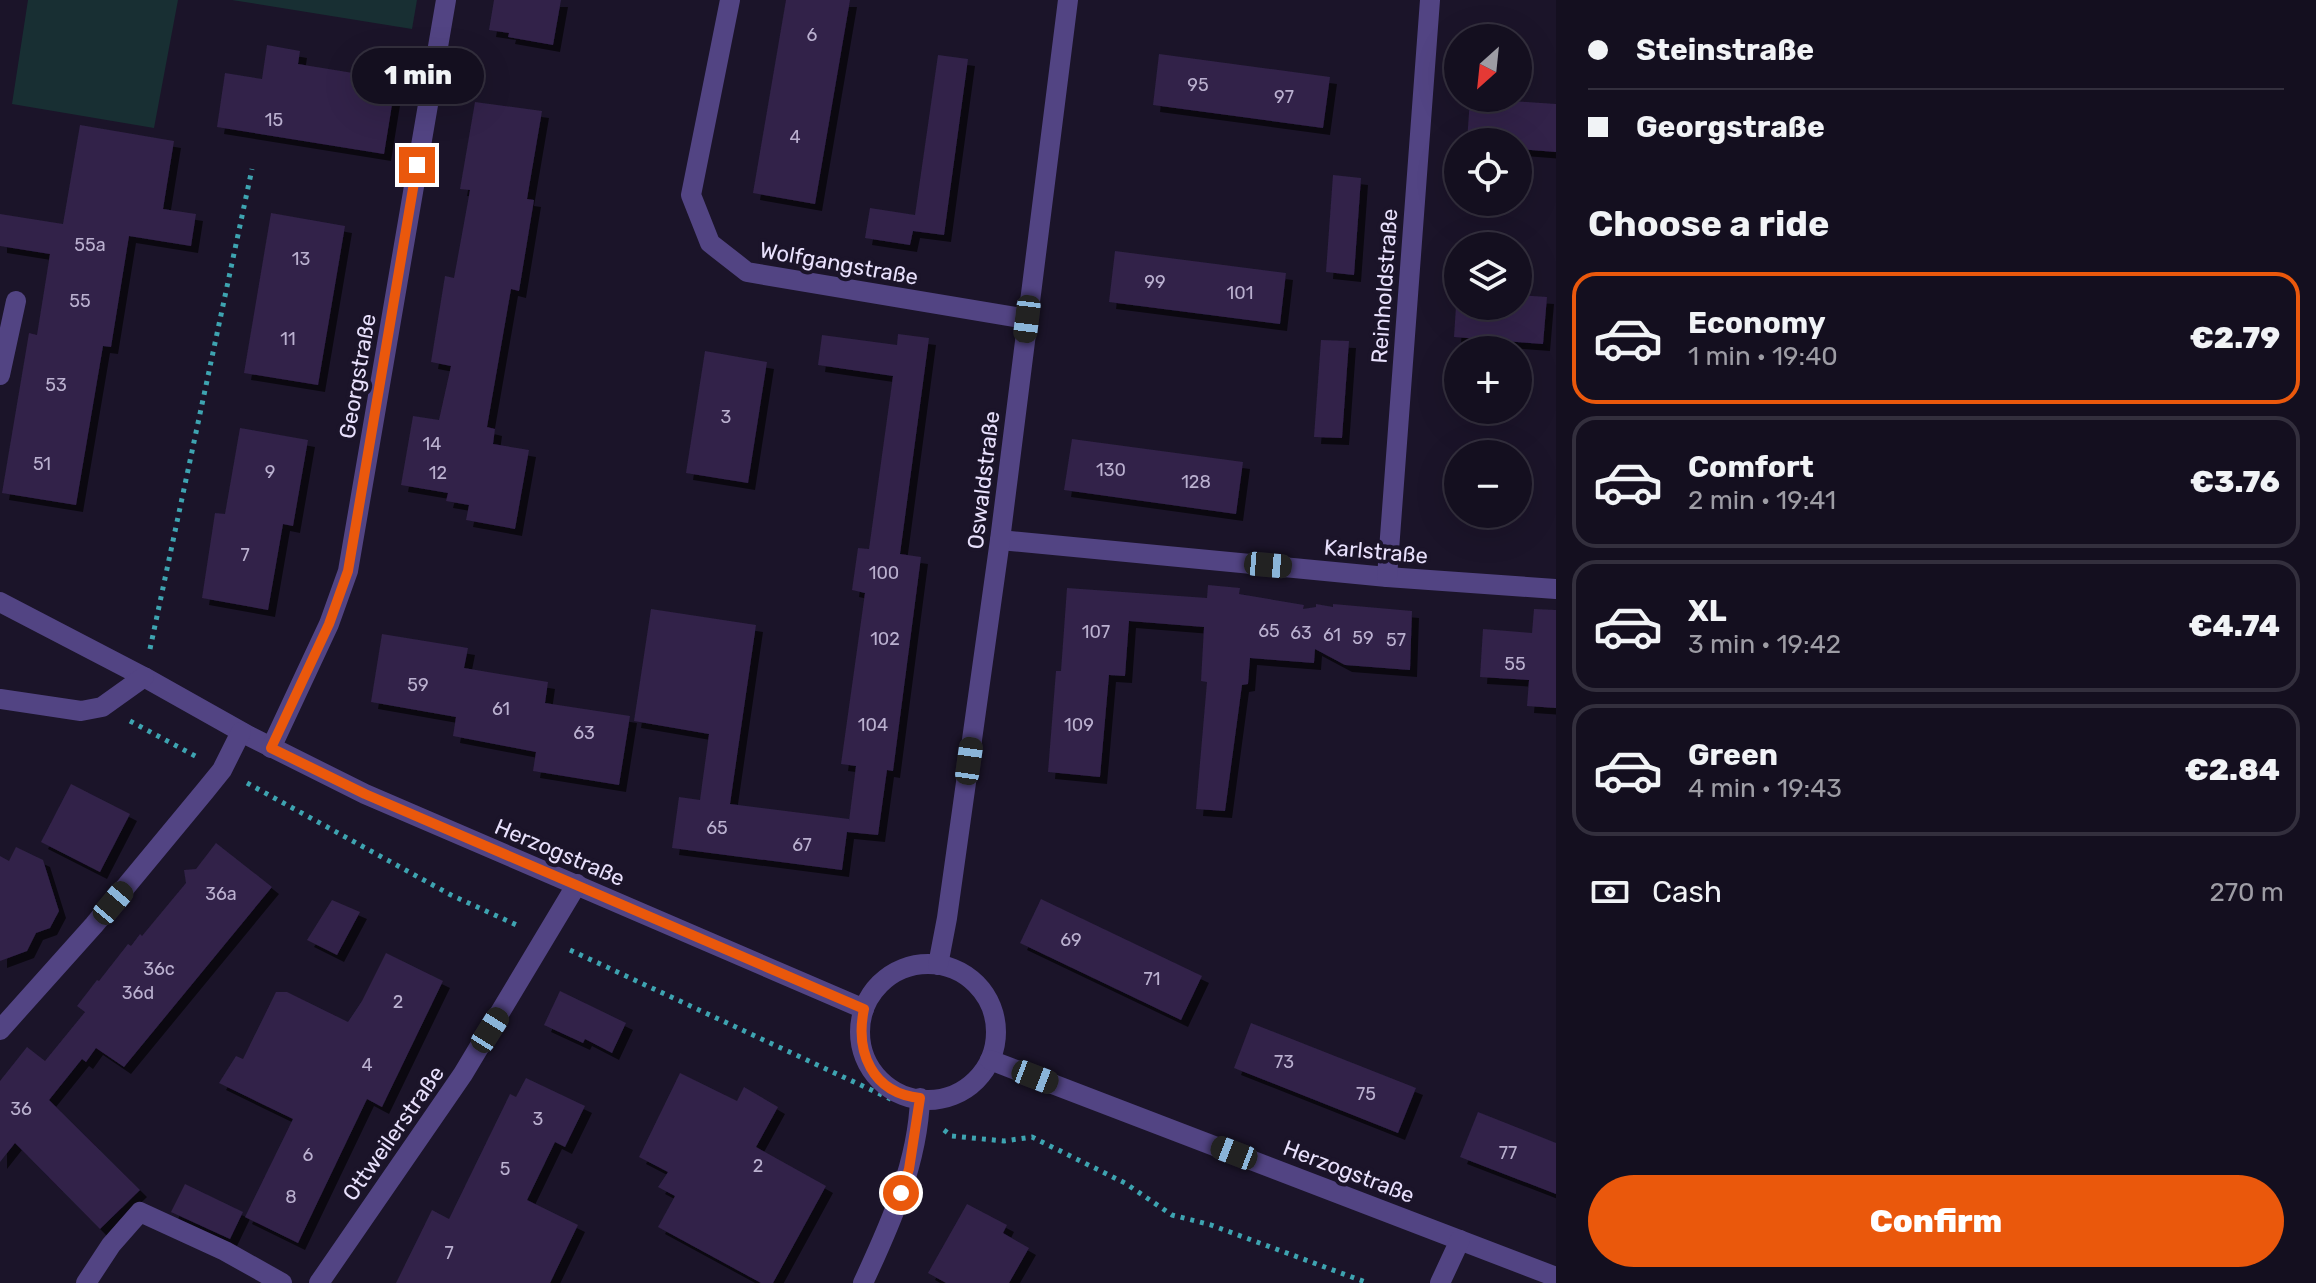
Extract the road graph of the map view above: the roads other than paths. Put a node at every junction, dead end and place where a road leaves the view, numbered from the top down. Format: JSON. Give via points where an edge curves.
{"nodes":[{"id":1,"x":446,"y":0,"type":"edge"},
{"id":2,"x":730,"y":0,"type":"edge"},
{"id":3,"x":1068,"y":0,"type":"edge"},
{"id":4,"x":1430,"y":0,"type":"edge"},
{"id":5,"x":16,"y":301,"type":"dead end"},
{"id":6,"x":1027,"y":319,"type":"junction"},
{"id":7,"x":0,"y":375,"type":"edge"},
{"id":8,"x":1000,"y":540,"type":"junction"},
{"id":9,"x":1387,"y":577,"type":"junction"},
{"id":10,"x":1556,"y":589,"type":"edge"},
{"id":11,"x":0,"y":602,"type":"edge"},
{"id":12,"x":144,"y":677,"type":"junction"},
{"id":13,"x":0,"y":699,"type":"edge"},
{"id":14,"x":241,"y":732,"type":"junction"},
{"id":15,"x":271,"y":748,"type":"junction"},
{"id":16,"x":577,"y":884,"type":"junction"},
{"id":17,"x":938,"y":965,"type":"junction"},
{"id":18,"x":864,"y":1009,"type":"junction"},
{"id":19,"x":0,"y":1030,"type":"edge"},
{"id":20,"x":990,"y":1060,"type":"junction"},
{"id":21,"x":920,"y":1105,"type":"junction"},
{"id":22,"x":1460,"y":1240,"type":"junction"},
{"id":23,"x":1556,"y":1277,"type":"edge"},
{"id":24,"x":86,"y":1283,"type":"edge"},
{"id":25,"x":282,"y":1283,"type":"edge"},
{"id":26,"x":319,"y":1283,"type":"edge"},
{"id":27,"x":863,"y":1283,"type":"edge"},
{"id":28,"x":1440,"y":1283,"type":"edge"}],
"edges":[{"from":1,"to":15,"type":"street","name":"Georgstraße","via":[[348,571]]},
{"from":2,"to":6,"type":"street","name":"Wolfgangstraße","via":[[691,195],[710,243],[747,272]]},
{"from":3,"to":6,"type":"street","name":"Oswaldstraße"},
{"from":4,"to":9,"type":"street","name":"Reinholdstraße"},
{"from":5,"to":7,"type":"street"},
{"from":6,"to":8,"type":"street","name":"Oswaldstraße"},
{"from":8,"to":9,"type":"street","name":"Karlstraße"},
{"from":8,"to":17,"type":"street","name":"Oswaldstraße"},
{"from":9,"to":10,"type":"street","name":"Karlstraße"},
{"from":11,"to":12,"type":"street","name":"Herzogstraße"},
{"from":12,"to":13,"type":"street","via":[[102,707],[81,711]]},
{"from":12,"to":14,"type":"street","name":"Herzogstraße"},
{"from":14,"to":15,"type":"street","name":"Herzogstraße"},
{"from":14,"to":19,"type":"street","via":[[222,770]]},
{"from":15,"to":16,"type":"street","name":"Herzogstraße"},
{"from":16,"to":18,"type":"street","name":"Herzogstraße"},
{"from":16,"to":26,"type":"street","name":"Ottweilerstraße","via":[[463,1074]]},
{"from":17,"to":18,"type":"street","via":[[909,966],[889,976]]},
{"from":17,"to":20,"type":"street","via":[[970,978],[986,995],[995,1017]]},
{"from":18,"to":21,"type":"street","via":[[859,1030],[872,1071]]},
{"from":20,"to":21,"type":"street","via":[[974,1082],[954,1095]]},
{"from":20,"to":22,"type":"street","name":"Herzogstraße"},
{"from":21,"to":27,"type":"street","via":[[909,1169]]},
{"from":22,"to":23,"type":"street","name":"Herzogstraße"},
{"from":22,"to":28,"type":"street"},
{"from":24,"to":25,"type":"street","via":[[140,1212]]}]}
